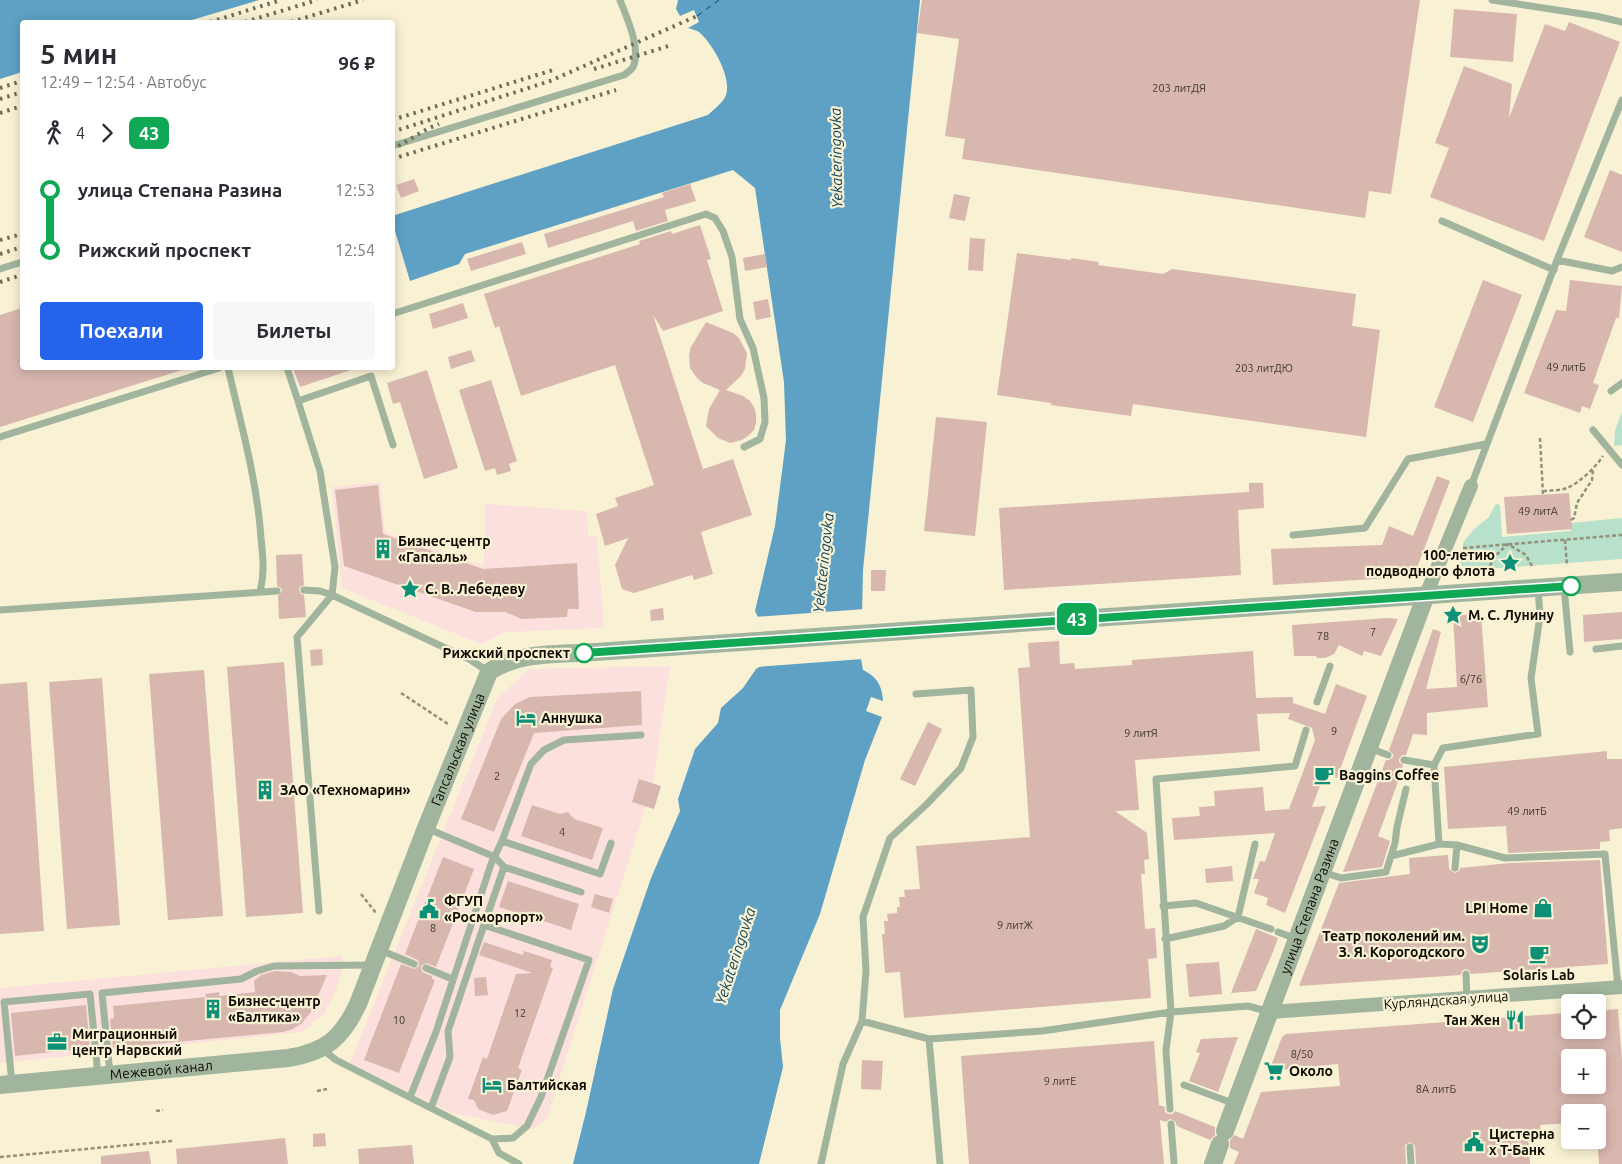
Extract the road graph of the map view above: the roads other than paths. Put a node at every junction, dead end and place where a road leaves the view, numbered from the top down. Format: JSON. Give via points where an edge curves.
{"nodes":[{"id":1,"x":620,"y":0,"type":"edge"},
{"id":2,"x":1492,"y":0,"type":"edge"},
{"id":3,"x":1622,"y":22,"type":"edge"},
{"id":4,"x":1622,"y":100,"type":"edge"},
{"id":5,"x":395,"y":145,"type":"edge"},
{"id":6,"x":1442,"y":221,"type":"dead end"},
{"id":7,"x":1557,"y":260,"type":"junction"},
{"id":8,"x":20,"y":263,"type":"edge"},
{"id":9,"x":1622,"y":267,"type":"edge"},
{"id":10,"x":0,"y":269,"type":"edge"},
{"id":11,"x":1554,"y":270,"type":"junction"},
{"id":12,"x":395,"y":313,"type":"edge"},
{"id":13,"x":213,"y":370,"type":"edge"},
{"id":14,"x":228,"y":370,"type":"edge"},
{"id":15,"x":288,"y":370,"type":"edge"},
{"id":16,"x":1622,"y":384,"type":"edge"},
{"id":17,"x":1612,"y":392,"type":"dead end"},
{"id":18,"x":298,"y":401,"type":"junction"},
{"id":19,"x":1593,"y":430,"type":"dead end"},
{"id":20,"x":0,"y":437,"type":"edge"},
{"id":21,"x":1486,"y":444,"type":"junction"},
{"id":22,"x":393,"y":445,"type":"dead end"},
{"id":23,"x":744,"y":447,"type":"dead end"},
{"id":24,"x":1622,"y":465,"type":"edge"},
{"id":25,"x":1471,"y":486,"type":"joint"},
{"id":26,"x":1293,"y":535,"type":"dead end"},
{"id":27,"x":1622,"y":582,"type":"edge"},
{"id":28,"x":1564,"y":586,"type":"junction"},
{"id":29,"x":1538,"y":588,"type":"junction"},
{"id":30,"x":304,"y":590,"type":"dead end"},
{"id":31,"x":277,"y":591,"type":"dead end"},
{"id":32,"x":260,"y":592,"type":"junction"},
{"id":33,"x":332,"y":595,"type":"junction"},
{"id":34,"x":1426,"y":595,"type":"junction"},
{"id":35,"x":0,"y":610,"type":"edge"},
{"id":36,"x":1622,"y":646,"type":"edge"},
{"id":37,"x":1596,"y":649,"type":"dead end"},
{"id":38,"x":1570,"y":652,"type":"dead end"},
{"id":39,"x":1330,"y":666,"type":"dead end"},
{"id":40,"x":489,"y":672,"type":"junction"},
{"id":41,"x":916,"y":694,"type":"dead end"},
{"id":42,"x":1317,"y":702,"type":"dead end"},
{"id":43,"x":1306,"y":730,"type":"dead end"},
{"id":44,"x":641,"y":735,"type":"dead end"},
{"id":45,"x":1369,"y":748,"type":"junction"},
{"id":46,"x":1388,"y":755,"type":"dead end"},
{"id":47,"x":1404,"y":760,"type":"dead end"},
{"id":48,"x":1434,"y":765,"type":"junction"},
{"id":49,"x":1406,"y":789,"type":"dead end"},
{"id":50,"x":426,"y":828,"type":"junction"},
{"id":51,"x":502,"y":841,"type":"junction"},
{"id":52,"x":611,"y":843,"type":"dead end"},
{"id":53,"x":1255,"y":844,"type":"dead end"},
{"id":54,"x":1439,"y":844,"type":"junction"},
{"id":55,"x":1456,"y":845,"type":"junction"},
{"id":56,"x":1391,"y":856,"type":"junction"},
{"id":57,"x":495,"y":857,"type":"junction"},
{"id":58,"x":504,"y":867,"type":"junction"},
{"id":59,"x":1455,"y":868,"type":"dead end"},
{"id":60,"x":1322,"y":872,"type":"junction"},
{"id":61,"x":581,"y":892,"type":"dead end"},
{"id":62,"x":1163,"y":906,"type":"junction"},
{"id":63,"x":319,"y":911,"type":"dead end"},
{"id":64,"x":1238,"y":917,"type":"junction"},
{"id":65,"x":484,"y":925,"type":"junction"},
{"id":66,"x":1165,"y":939,"type":"junction"},
{"id":67,"x":1297,"y":939,"type":"junction"},
{"id":68,"x":375,"y":957,"type":"junction"},
{"id":69,"x":414,"y":964,"type":"dead end"},
{"id":70,"x":426,"y":968,"type":"dead end"},
{"id":71,"x":1466,"y":974,"type":"dead end"},
{"id":72,"x":452,"y":979,"type":"junction"},
{"id":73,"x":1620,"y":987,"type":"edge"},
{"id":74,"x":1599,"y":989,"type":"junction"},
{"id":75,"x":1600,"y":994,"type":"edge"},
{"id":76,"x":1467,"y":998,"type":"junction"},
{"id":77,"x":1171,"y":1012,"type":"junction"},
{"id":78,"x":1270,"y":1012,"type":"junction"},
{"id":79,"x":862,"y":1021,"type":"junction"},
{"id":80,"x":929,"y":1039,"type":"junction"},
{"id":81,"x":322,"y":1049,"type":"junction"},
{"id":82,"x":104,"y":1075,"type":"junction"},
{"id":83,"x":6,"y":1084,"type":"edge"},
{"id":84,"x":1184,"y":1085,"type":"dead end"},
{"id":85,"x":410,"y":1097,"type":"junction"},
{"id":86,"x":1235,"y":1104,"type":"junction"},
{"id":87,"x":431,"y":1108,"type":"junction"},
{"id":88,"x":1170,"y":1109,"type":"dead end"},
{"id":89,"x":1171,"y":1124,"type":"dead end"},
{"id":90,"x":492,"y":1138,"type":"junction"},
{"id":91,"x":1410,"y":1147,"type":"dead end"},
{"id":92,"x":1174,"y":1162,"type":"dead end"},
{"id":93,"x":519,"y":1164,"type":"edge"},
{"id":94,"x":822,"y":1164,"type":"edge"},
{"id":95,"x":940,"y":1164,"type":"edge"},
{"id":96,"x":1212,"y":1164,"type":"edge"},
{"id":97,"x":1411,"y":1164,"type":"edge"}],
"edges":[{"from":1,"to":5,"type":"lane","via":[[636,56],[633,67],[624,75]]},
{"from":2,"to":3,"type":"lane"},
{"from":4,"to":7,"type":"lane"},
{"from":6,"to":11,"type":"lane"},
{"from":7,"to":9,"type":"lane","via":[[1612,271]]},
{"from":7,"to":11,"type":"lane"},
{"from":8,"to":10,"type":"lane"},
{"from":11,"to":21,"type":"lane"},
{"from":12,"to":23,"type":"lane","via":[[706,214],[715,218],[723,231],[732,257],[740,319],[753,348],[764,398],[766,422],[760,439]]},
{"from":13,"to":20,"type":"lane"},
{"from":14,"to":32,"type":"lane","via":[[250,460],[260,521],[264,576]]},
{"from":15,"to":18,"type":"lane"},
{"from":16,"to":17,"type":"lane"},
{"from":18,"to":22,"type":"lane","via":[[370,376]]},
{"from":18,"to":33,"type":"lane","via":[[320,471],[334,567]]},
{"from":19,"to":24,"type":"lane"},
{"from":21,"to":25,"type":"lane"},
{"from":21,"to":26,"type":"lane","via":[[1408,459],[1366,528]]},
{"from":25,"to":34,"type":"street","name":"улица Степана Разина"},
{"from":27,"to":28,"type":"street"},
{"from":28,"to":29,"type":"street"},
{"from":28,"to":38,"type":"lane"},
{"from":29,"to":34,"type":"street"},
{"from":29,"to":48,"type":"lane","via":[[1540,616],[1532,678],[1538,734],[1443,748]]},
{"from":30,"to":33,"type":"lane"},
{"from":31,"to":32,"type":"lane"},
{"from":32,"to":35,"type":"lane"},
{"from":33,"to":40,"type":"lane","via":[[469,659]]},
{"from":33,"to":63,"type":"lane","via":[[297,637]]},
{"from":34,"to":40,"type":"street","via":[[525,658],[499,665]]},
{"from":34,"to":45,"type":"street","name":"улица Степана Разина"},
{"from":36,"to":37,"type":"lane"},
{"from":39,"to":42,"type":"lane"},
{"from":40,"to":50,"type":"street","name":"Гапсальская улица"},
{"from":41,"to":79,"type":"lane","via":[[971,690],[973,737],[961,768],[890,838],[862,917],[866,971]]},
{"from":43,"to":62,"type":"lane","via":[[1295,766],[1156,779]]},
{"from":44,"to":51,"type":"lane","via":[[564,740],[544,750],[531,764]]},
{"from":45,"to":46,"type":"lane"},
{"from":45,"to":60,"type":"street","name":"улица Степана Разина"},
{"from":47,"to":48,"type":"lane"},
{"from":48,"to":54,"type":"lane"},
{"from":49,"to":56,"type":"lane"},
{"from":50,"to":57,"type":"lane"},
{"from":50,"to":68,"type":"street","name":"Гапсальская улица"},
{"from":51,"to":52,"type":"lane","via":[[600,874]]},
{"from":51,"to":57,"type":"lane"},
{"from":53,"to":64,"type":"lane"},
{"from":54,"to":55,"type":"lane"},
{"from":54,"to":56,"type":"lane"},
{"from":55,"to":59,"type":"lane"},
{"from":55,"to":73,"type":"lane","via":[[1505,858],[1605,854]]},
{"from":56,"to":60,"type":"lane","via":[[1386,872],[1341,878]]},
{"from":57,"to":58,"type":"lane"},
{"from":57,"to":72,"type":"lane"},
{"from":58,"to":61,"type":"lane"},
{"from":58,"to":65,"type":"lane"},
{"from":60,"to":67,"type":"street","name":"улица Степана Разина"},
{"from":62,"to":64,"type":"lane","via":[[1196,903]]},
{"from":62,"to":66,"type":"lane"},
{"from":64,"to":66,"type":"lane","via":[[1224,926]]},
{"from":64,"to":67,"type":"lane"},
{"from":65,"to":87,"type":"lane","via":[[448,1031],[450,1057]]},
{"from":65,"to":90,"type":"lane","via":[[589,960],[541,1097],[527,1126],[513,1138]]},
{"from":66,"to":77,"type":"lane"},
{"from":67,"to":78,"type":"street","name":"улица Степана Разина"},
{"from":68,"to":69,"type":"lane"},
{"from":68,"to":81,"type":"street","name":"Гапсальская улица","via":[[350,1021]]},
{"from":68,"to":82,"type":"lane","via":[[274,966],[242,979],[102,993]]},
{"from":70,"to":72,"type":"lane"},
{"from":71,"to":76,"type":"lane"},
{"from":72,"to":85,"type":"lane","via":[[436,1032]]},
{"from":73,"to":74,"type":"street","name":"Курляндская улица"},
{"from":74,"to":75,"type":"lane"},
{"from":74,"to":76,"type":"street","name":"Курляндская улица"},
{"from":76,"to":78,"type":"street","name":"Курляндская улица"},
{"from":77,"to":78,"type":"lane","via":[[1248,1006]]},
{"from":77,"to":80,"type":"lane","via":[[1042,1031]]},
{"from":77,"to":88,"type":"lane","via":[[1166,1050]]},
{"from":78,"to":86,"type":"street","name":"улица Степана Разина"},
{"from":79,"to":80,"type":"lane"},
{"from":79,"to":94,"type":"lane","via":[[843,1064]]},
{"from":80,"to":95,"type":"lane"},
{"from":81,"to":82,"type":"street","name":"Межевой канал","via":[[288,1058]]},
{"from":81,"to":85,"type":"lane","via":[[336,1060]]},
{"from":82,"to":83,"type":"street","name":"Межевой канал"},
{"from":82,"to":83,"type":"lane","via":[[90,994],[4,1002]]},
{"from":84,"to":86,"type":"lane"},
{"from":85,"to":87,"type":"lane"},
{"from":86,"to":96,"type":"street","name":"улица Степана Разина"},
{"from":87,"to":90,"type":"lane"},
{"from":89,"to":92,"type":"lane"},
{"from":90,"to":93,"type":"lane","via":[[499,1153]]},
{"from":91,"to":97,"type":"lane"}]}
